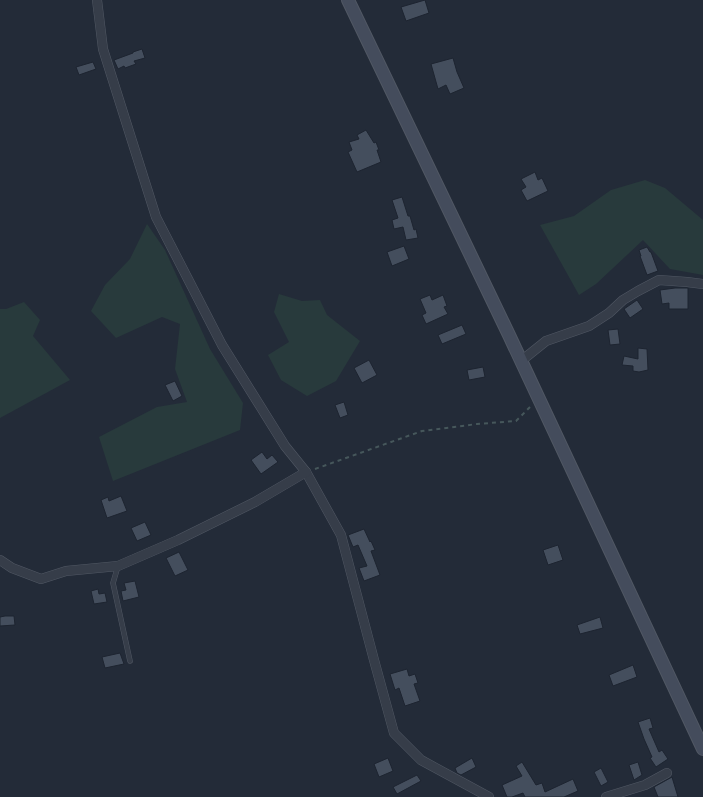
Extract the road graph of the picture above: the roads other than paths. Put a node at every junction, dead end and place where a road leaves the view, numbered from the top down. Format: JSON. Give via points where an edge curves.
{"nodes":[{"id":1,"x":97,"y":0,"type":"edge"},
{"id":2,"x":348,"y":0,"type":"edge"},
{"id":3,"x":703,"y":284,"type":"edge"},
{"id":4,"x":521,"y":361,"type":"junction"},
{"id":5,"x":306,"y":472,"type":"junction"},
{"id":6,"x":0,"y":560,"type":"edge"},
{"id":7,"x":118,"y":566,"type":"junction"},
{"id":8,"x":130,"y":661,"type":"dead end"},
{"id":9,"x":703,"y":749,"type":"edge"},
{"id":10,"x":668,"y":773,"type":"dead end"},
{"id":11,"x":489,"y":797,"type":"edge"},
{"id":12,"x":606,"y":797,"type":"edge"}],
"edges":[{"from":1,"to":5,"type":"street","via":[[103,48],[156,217],[222,345],[285,446]]},
{"from":2,"to":4,"type":"main road"},
{"from":3,"to":4,"type":"street","via":[[659,280],[623,300],[589,326],[546,340]]},
{"from":4,"to":9,"type":"main road"},
{"from":5,"to":7,"type":"street","via":[[255,502]]},
{"from":5,"to":11,"type":"street","via":[[341,535],[394,733],[421,760]]},
{"from":6,"to":7,"type":"street","via":[[41,579],[66,571]]},
{"from":7,"to":8,"type":"lane","via":[[113,583]]},
{"from":10,"to":12,"type":"street","via":[[645,785]]}]}
